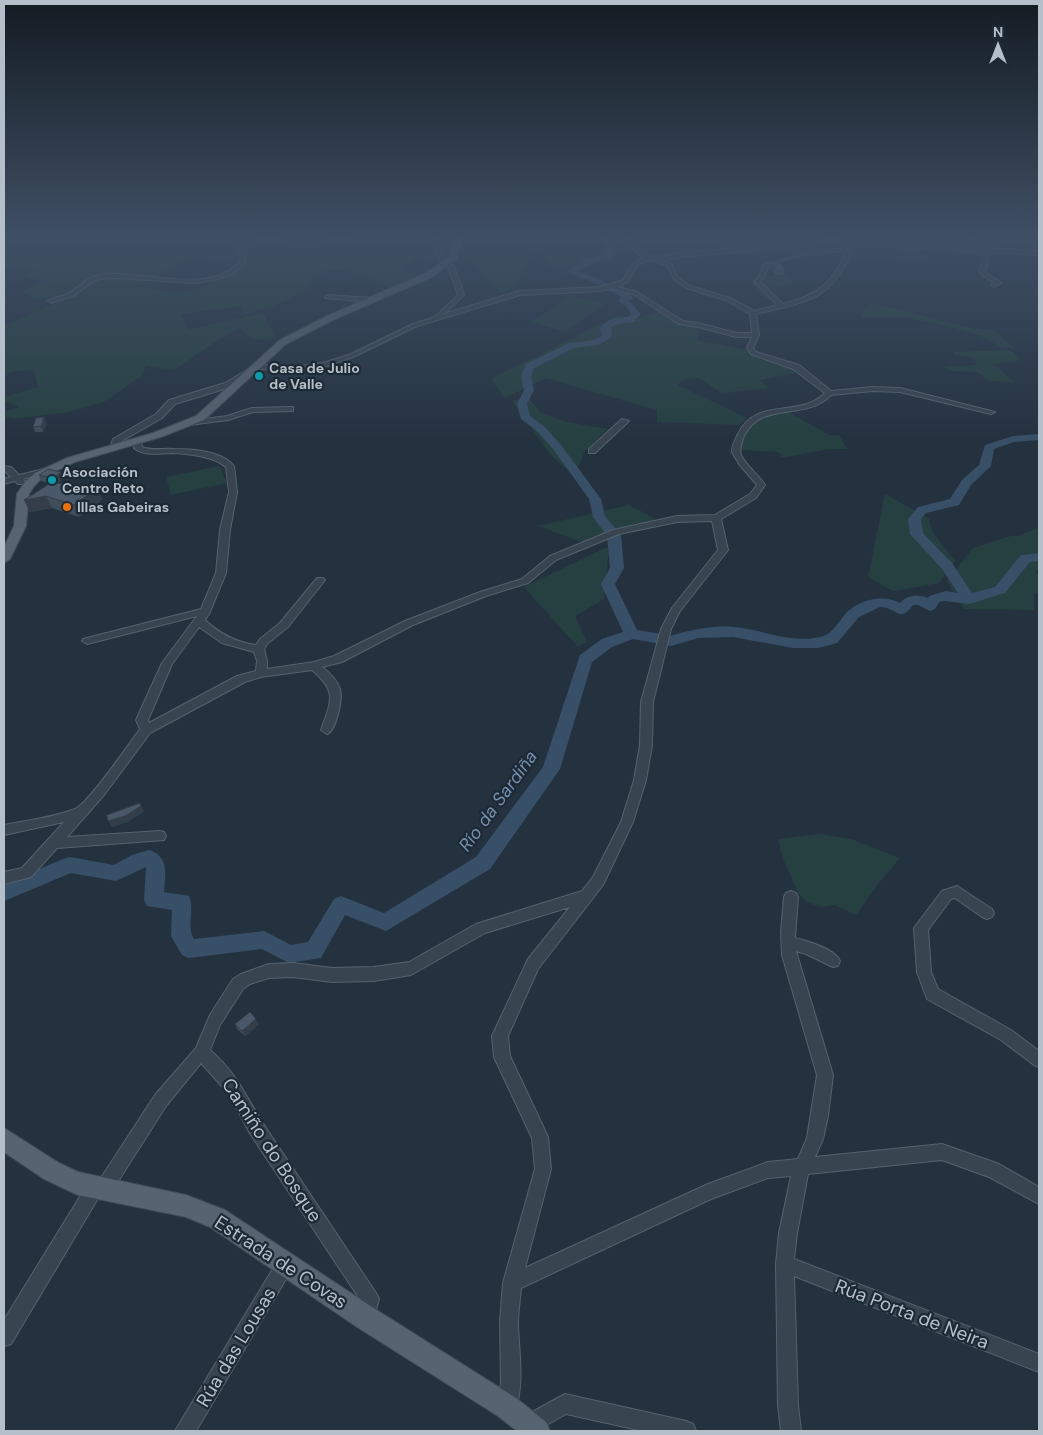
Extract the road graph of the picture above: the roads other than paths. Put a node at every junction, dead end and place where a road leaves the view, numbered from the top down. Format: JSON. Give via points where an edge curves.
{"nodes":[{"id":1,"x":361,"y":305,"type":"edge"},
{"id":2,"x":451,"y":305,"type":"edge"},
{"id":3,"x":480,"y":305,"type":"edge"},
{"id":4,"x":652,"y":305,"type":"edge"},
{"id":5,"x":739,"y":305,"type":"edge"},
{"id":6,"x":788,"y":305,"type":"edge"},
{"id":7,"x":782,"y":306,"type":"joint"},
{"id":8,"x":753,"y":313,"type":"junction"},
{"id":9,"x":437,"y":318,"type":"junction"},
{"id":10,"x":756,"y":335,"type":"junction"},
{"id":11,"x":252,"y":370,"type":"junction"},
{"id":12,"x":830,"y":393,"type":"junction"},
{"id":13,"x":290,"y":409,"type":"dead end"},
{"id":14,"x":991,"y":412,"type":"dead end"},
{"id":15,"x":625,"y":421,"type":"dead end"},
{"id":16,"x":189,"y":423,"type":"junction"},
{"id":17,"x":138,"y":441,"type":"junction"},
{"id":18,"x":114,"y":448,"type":"junction"},
{"id":19,"x":592,"y":451,"type":"dead end"},
{"id":20,"x":4,"y":468,"type":"edge"},
{"id":21,"x":50,"y":469,"type":"junction"},
{"id":22,"x":17,"y":478,"type":"junction"},
{"id":23,"x":4,"y":481,"type":"edge"},
{"id":24,"x":32,"y":482,"type":"junction"},
{"id":25,"x":717,"y":518,"type":"junction"},
{"id":26,"x":4,"y":559,"type":"edge"},
{"id":27,"x":320,"y":580,"type":"dead end"},
{"id":28,"x":205,"y":611,"type":"junction"},
{"id":29,"x":199,"y":621,"type":"junction"},
{"id":30,"x":87,"y":641,"type":"dead end"},
{"id":31,"x":259,"y":649,"type":"junction"},
{"id":32,"x":314,"y":666,"type":"junction"},
{"id":33,"x":261,"y":673,"type":"junction"},
{"id":34,"x":146,"y":730,"type":"junction"},
{"id":35,"x":327,"y":730,"type":"dead end"},
{"id":36,"x":81,"y":812,"type":"junction"},
{"id":37,"x":4,"y":830,"type":"edge"},
{"id":38,"x":160,"y":836,"type":"dead end"},
{"id":39,"x":54,"y":843,"type":"junction"},
{"id":40,"x":4,"y":878,"type":"edge"},
{"id":41,"x":586,"y":896,"type":"junction"},
{"id":42,"x":791,"y":897,"type":"dead end"},
{"id":43,"x":987,"y":913,"type":"dead end"},
{"id":44,"x":790,"y":943,"type":"junction"},
{"id":45,"x":833,"y":961,"type":"dead end"},
{"id":46,"x":201,"y":1053,"type":"junction"},
{"id":47,"x":1039,"y":1060,"type":"edge"},
{"id":48,"x":4,"y":1139,"type":"edge"},
{"id":49,"x":804,"y":1165,"type":"junction"},
{"id":50,"x":100,"y":1188,"type":"junction"},
{"id":51,"x":1039,"y":1196,"type":"edge"},
{"id":52,"x":286,"y":1263,"type":"junction"},
{"id":53,"x":785,"y":1264,"type":"junction"},
{"id":54,"x":512,"y":1283,"type":"junction"},
{"id":55,"x":366,"y":1318,"type":"junction"},
{"id":56,"x":4,"y":1336,"type":"edge"},
{"id":57,"x":1039,"y":1363,"type":"edge"},
{"id":58,"x":507,"y":1407,"type":"junction"},
{"id":59,"x":534,"y":1428,"type":"edge"},
{"id":60,"x":185,"y":1431,"type":"edge"},
{"id":61,"x":686,"y":1431,"type":"edge"},
{"id":62,"x":791,"y":1431,"type":"edge"}],
"edges":[{"from":1,"to":11,"type":"main road","via":[[283,342]]},
{"from":2,"to":9,"type":"street"},
{"from":3,"to":9,"type":"street"},
{"from":4,"to":10,"type":"street","via":[[681,323],[736,335]]},
{"from":5,"to":8,"type":"street"},
{"from":6,"to":7,"type":"street"},
{"from":7,"to":8,"type":"street"},
{"from":8,"to":10,"type":"street"},
{"from":9,"to":11,"type":"street","via":[[327,364]]},
{"from":10,"to":12,"type":"street","via":[[750,348],[753,353],[796,367]]},
{"from":11,"to":16,"type":"main road","via":[[211,410]]},
{"from":11,"to":18,"type":"street","via":[[228,385],[172,402],[159,416],[116,440]]},
{"from":12,"to":14,"type":"street","via":[[900,390]]},
{"from":12,"to":25,"type":"street","via":[[812,405],[759,416],[744,425],[736,450],[761,485],[747,501]]},
{"from":13,"to":16,"type":"street","via":[[252,410],[228,418]]},
{"from":15,"to":19,"type":"street"},
{"from":16,"to":17,"type":"main road"},
{"from":17,"to":18,"type":"main road"},
{"from":17,"to":28,"type":"street","via":[[140,450],[182,452],[223,460],[230,466],[233,492],[221,573]]},
{"from":18,"to":21,"type":"main road"},
{"from":20,"to":22,"type":"street"},
{"from":21,"to":22,"type":"street"},
{"from":21,"to":24,"type":"main road"},
{"from":22,"to":23,"type":"street"},
{"from":22,"to":24,"type":"street"},
{"from":24,"to":26,"type":"main road","via":[[23,494],[20,526]]},
{"from":25,"to":32,"type":"street","via":[[677,519],[616,532],[553,558],[525,581],[410,623],[338,659]]},
{"from":25,"to":41,"type":"street","via":[[724,550],[676,610],[666,628],[647,702],[646,745],[628,822],[606,867]]},
{"from":27,"to":31,"type":"street","via":[[284,625]]},
{"from":28,"to":29,"type":"street"},
{"from":28,"to":30,"type":"street"},
{"from":29,"to":31,"type":"street","via":[[218,638]]},
{"from":29,"to":34,"type":"street","via":[[167,663],[142,720]]},
{"from":31,"to":33,"type":"street"},
{"from":32,"to":33,"type":"street"},
{"from":32,"to":35,"type":"street","via":[[334,687],[337,699]]},
{"from":33,"to":34,"type":"street","via":[[241,679]]},
{"from":34,"to":36,"type":"street"},
{"from":36,"to":37,"type":"street"},
{"from":36,"to":39,"type":"street"},
{"from":38,"to":39,"type":"street"},
{"from":39,"to":40,"type":"street","via":[[26,873]]},
{"from":41,"to":46,"type":"street","via":[[481,928],[411,968],[332,976],[293,970],[269,971],[246,979],[238,984],[215,1020]]},
{"from":41,"to":54,"type":"street","via":[[533,964],[500,1036],[502,1057],[540,1137],[543,1169]]},
{"from":42,"to":44,"type":"street"},
{"from":43,"to":47,"type":"street","via":[[957,892],[947,895],[921,928],[924,972],[932,994],[1006,1035]]},
{"from":44,"to":45,"type":"street","via":[[809,948]]},
{"from":44,"to":49,"type":"street","via":[[789,955],[825,1075],[815,1139]]},
{"from":46,"to":50,"type":"street","via":[[179,1075]]},
{"from":46,"to":55,"type":"street","name":"Camiño do Bosque","via":[[219,1068],[242,1099],[257,1129],[370,1299]]},
{"from":48,"to":50,"type":"main road","name":"Estrada de Covas","via":[[52,1172]]},
{"from":49,"to":51,"type":"street","via":[[942,1152],[993,1170]]},
{"from":49,"to":53,"type":"street","via":[[796,1190]]},
{"from":49,"to":54,"type":"street","via":[[768,1170],[708,1192]]},
{"from":50,"to":52,"type":"main road","name":"Estrada de Covas","via":[[186,1206],[217,1218]]},
{"from":50,"to":56,"type":"street"},
{"from":52,"to":55,"type":"main road","name":"Estrada de Covas"},
{"from":52,"to":60,"type":"street","name":"Rúa das Lousas"},
{"from":53,"to":57,"type":"street","name":"Rúa Porta de Neira"},
{"from":53,"to":62,"type":"street"},
{"from":54,"to":58,"type":"street","via":[[509,1321],[512,1383]]},
{"from":55,"to":58,"type":"main road","name":"Estrada de Covas"},
{"from":58,"to":59,"type":"main road","name":"Estrada de Covas"},
{"from":59,"to":61,"type":"street","via":[[565,1404]]}]}
